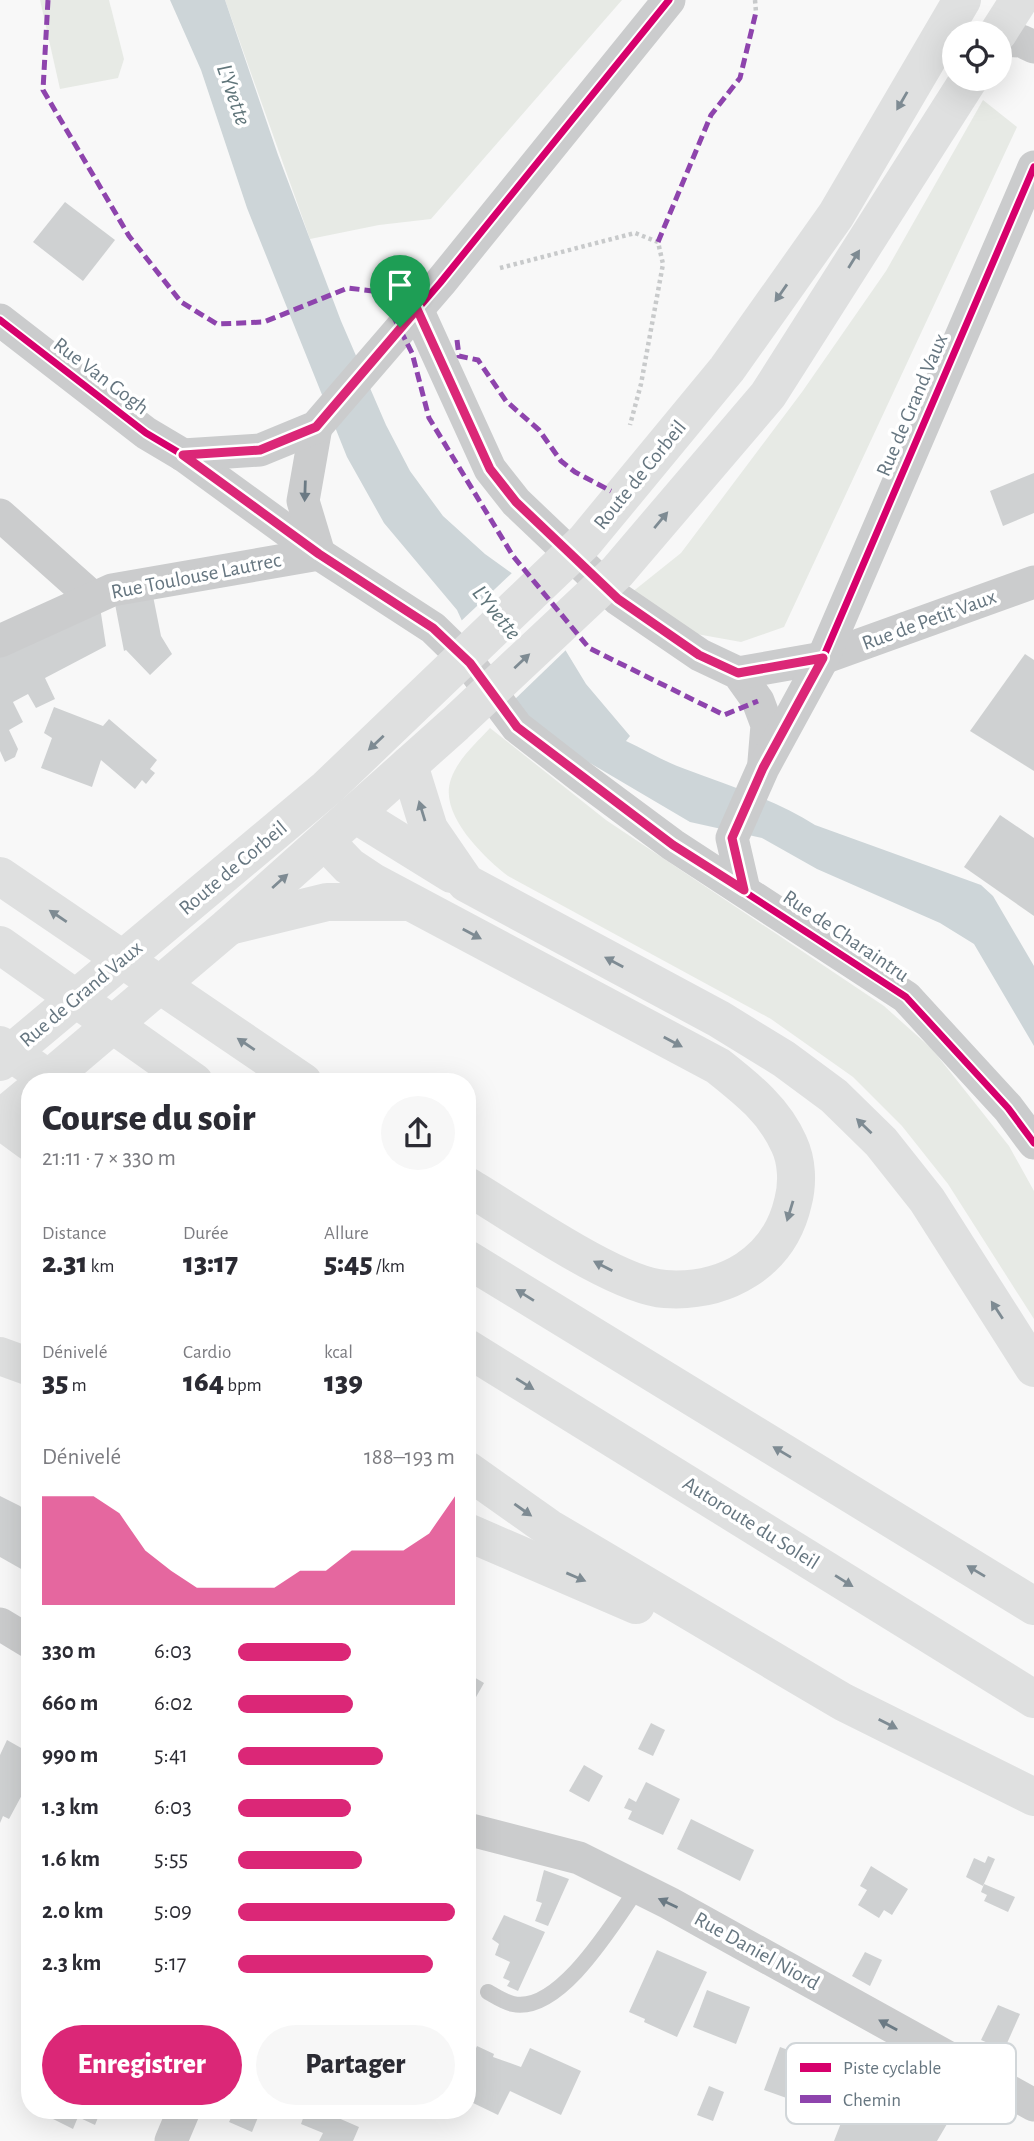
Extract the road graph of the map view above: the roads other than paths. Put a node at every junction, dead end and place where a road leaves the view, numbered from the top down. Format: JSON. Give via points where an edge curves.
{"nodes":[{"id":1,"x":668,"y":0,"type":"edge"},
{"id":2,"x":937,"y":0,"type":"edge"},
{"id":3,"x":962,"y":0,"type":"edge"},
{"id":4,"x":1019,"y":0,"type":"edge"},
{"id":5,"x":1006,"y":21,"type":"edge"},
{"id":6,"x":1012,"y":40,"type":"edge"},
{"id":7,"x":1034,"y":47,"type":"edge"},
{"id":8,"x":932,"y":50,"type":"junction"},
{"id":9,"x":962,"y":91,"type":"edge"},
{"id":10,"x":1034,"y":167,"type":"edge"},
{"id":11,"x":417,"y":309,"type":"junction"},
{"id":12,"x":0,"y":320,"type":"edge"},
{"id":13,"x":316,"y":427,"type":"junction"},
{"id":14,"x":183,"y":455,"type":"junction"},
{"id":15,"x":0,"y":515,"type":"edge"},
{"id":16,"x":319,"y":554,"type":"junction"},
{"id":17,"x":1034,"y":582,"type":"edge"},
{"id":18,"x":92,"y":597,"type":"junction"},
{"id":19,"x":0,"y":641,"type":"edge"},
{"id":20,"x":823,"y":658,"type":"junction"},
{"id":21,"x":738,"y":673,"type":"junction"},
{"id":22,"x":409,"y":765,"type":"junction"},
{"id":23,"x":760,"y":777,"type":"junction"},
{"id":24,"x":313,"y":800,"type":"junction"},
{"id":25,"x":355,"y":814,"type":"junction"},
{"id":26,"x":732,"y":838,"type":"junction"},
{"id":27,"x":325,"y":841,"type":"junction"},
{"id":28,"x":673,"y":845,"type":"junction"},
{"id":29,"x":0,"y":876,"type":"edge"},
{"id":30,"x":466,"y":883,"type":"junction"},
{"id":31,"x":744,"y":890,"type":"junction"},
{"id":32,"x":412,"y":902,"type":"junction"},
{"id":33,"x":163,"y":926,"type":"joint"},
{"id":34,"x":229,"y":926,"type":"junction"},
{"id":35,"x":0,"y":946,"type":"edge"},
{"id":36,"x":192,"y":959,"type":"joint"},
{"id":37,"x":0,"y":1045,"type":"edge"},
{"id":38,"x":0,"y":1062,"type":"edge"},
{"id":39,"x":40,"y":1073,"type":"edge"},
{"id":40,"x":56,"y":1073,"type":"edge"},
{"id":41,"x":181,"y":1073,"type":"edge"},
{"id":42,"x":290,"y":1073,"type":"edge"},
{"id":43,"x":21,"y":1102,"type":"edge"},
{"id":44,"x":0,"y":1120,"type":"edge"},
{"id":45,"x":21,"y":1135,"type":"edge"},
{"id":46,"x":1034,"y":1143,"type":"edge"},
{"id":47,"x":476,"y":1191,"type":"edge"},
{"id":48,"x":476,"y":1265,"type":"edge"},
{"id":49,"x":476,"y":1354,"type":"edge"},
{"id":50,"x":0,"y":1356,"type":"edge"},
{"id":51,"x":21,"y":1364,"type":"edge"},
{"id":52,"x":1034,"y":1368,"type":"edge"},
{"id":53,"x":476,"y":1476,"type":"edge"},
{"id":54,"x":476,"y":1536,"type":"edge"},
{"id":55,"x":1034,"y":1606,"type":"edge"},
{"id":56,"x":0,"y":1624,"type":"edge"},
{"id":57,"x":21,"y":1637,"type":"edge"},
{"id":58,"x":1034,"y":1699,"type":"edge"},
{"id":59,"x":843,"y":1702,"type":"junction"},
{"id":60,"x":1034,"y":1797,"type":"edge"},
{"id":61,"x":476,"y":1831,"type":"edge"},
{"id":62,"x":636,"y":1889,"type":"junction"},
{"id":63,"x":488,"y":1993,"type":"dead end"},
{"id":64,"x":922,"y":2043,"type":"edge"},
{"id":65,"x":1016,"y":2095,"type":"edge"},
{"id":66,"x":1034,"y":2105,"type":"edge"},
{"id":67,"x":180,"y":2119,"type":"edge"},
{"id":68,"x":171,"y":2141,"type":"edge"}],
"edges":[{"from":1,"to":11,"type":"street"},
{"from":2,"to":8,"type":"street"},
{"from":3,"to":8,"type":"main road","name":"Route de Corbeil"},
{"from":4,"to":5,"type":"main road"},
{"from":6,"to":7,"type":"street"},
{"from":8,"to":24,"type":"main road","name":"Route de Corbeil","one_way":true,"via":[[828,226],[727,369],[585,541]]},
{"from":22,"to":9,"type":"main road","name":"Route de Corbeil","one_way":true,"via":[[617,572],[768,395]]},
{"from":10,"to":20,"type":"street","name":"Rue de Grand Vaux"},
{"from":11,"to":13,"type":"street"},
{"from":11,"to":21,"type":"street","via":[[490,469],[516,502],[618,599],[699,655]]},
{"from":12,"to":14,"type":"street","name":"Rue Van Gogh","via":[[146,433]]},
{"from":13,"to":14,"type":"street","via":[[260,450]]},
{"from":13,"to":16,"type":"street","one_way":true,"via":[[303,501]]},
{"from":14,"to":16,"type":"street","name":"Rue Van Gogh"},
{"from":15,"to":18,"type":"street"},
{"from":16,"to":18,"type":"street","name":"Rue Toulouse Lautrec"},
{"from":16,"to":28,"type":"street","name":"Rue de Charaintru","via":[[433,628],[470,663],[517,727]]},
{"from":17,"to":20,"type":"street","name":"Rue de Petit Vaux"},
{"from":18,"to":19,"type":"street","name":"Rue Toulouse Lautrec"},
{"from":20,"to":21,"type":"street","name":"Rue de Petit Vaux"},
{"from":20,"to":23,"type":"street","name":"Rue de Grand Vaux"},
{"from":21,"to":23,"type":"street","via":[[758,701],[767,725]]},
{"from":22,"to":25,"type":"main road","name":"Route de Corbeil"},
{"from":30,"to":22,"type":"main road","one_way":true,"via":[[429,829]]},
{"from":23,"to":26,"type":"street","name":"Rue de Grand Vaux"},
{"from":24,"to":25,"type":"main road"},
{"from":24,"to":27,"type":"main road"},
{"from":24,"to":33,"type":"main road","name":"Route de Corbeil"},
{"from":25,"to":27,"type":"main road","name":"Route de Corbeil"},
{"from":25,"to":30,"type":"main road"},
{"from":26,"to":28,"type":"street"},
{"from":26,"to":31,"type":"street"},
{"from":27,"to":32,"type":"main road","via":[[349,866]]},
{"from":34,"to":27,"type":"main road","name":"Route de Corbeil","one_way":true},
{"from":28,"to":31,"type":"street","name":"Rue de Charaintru"},
{"from":42,"to":29,"type":"main road","one_way":true},
{"from":52,"to":30,"type":"main road","one_way":true,"via":[[927,1200],[881,1142],[834,1096],[719,1019]]},
{"from":31,"to":46,"type":"street","name":"Rue de Charaintru","via":[[906,997],[1009,1108]]},
{"from":32,"to":34,"type":"main road","via":[[327,902]]},
{"from":32,"to":47,"type":"main road","one_way":true,"via":[[718,1066],[766,1107],[791,1146],[796,1176],[787,1223],[768,1254],[720,1283],[683,1289],[643,1284],[598,1264]]},
{"from":33,"to":38,"type":"main road","name":"Rue de Grand Vaux"},
{"from":34,"to":36,"type":"main road","name":"Route de Corbeil"},
{"from":35,"to":41,"type":"main road"},
{"from":36,"to":40,"type":"main road","name":"Rue de Grand Vaux"},
{"from":37,"to":39,"type":"main road"},
{"from":43,"to":44,"type":"main road"},
{"from":44,"to":45,"type":"main road"},
{"from":55,"to":48,"type":"main road","one_way":true},
{"from":49,"to":58,"type":"main road","name":"Autoroute du Soleil","one_way":true},
{"from":50,"to":51,"type":"main road"},
{"from":53,"to":59,"type":"main road","one_way":true,"via":[[549,1528]]},
{"from":54,"to":59,"type":"main road","one_way":true,"via":[[591,1584]]},
{"from":56,"to":57,"type":"street"},
{"from":59,"to":60,"type":"main road","one_way":true},
{"from":61,"to":62,"type":"street","name":"Rue Daniel Niord","via":[[579,1858]]},
{"from":62,"to":63,"type":"lane","via":[[588,1960],[558,1988],[528,2004],[512,2004]]},
{"from":64,"to":62,"type":"street","name":"Rue Daniel Niord","one_way":true},
{"from":66,"to":65,"type":"street","name":"Rue Daniel Niord","one_way":true},
{"from":67,"to":68,"type":"street"}]}
